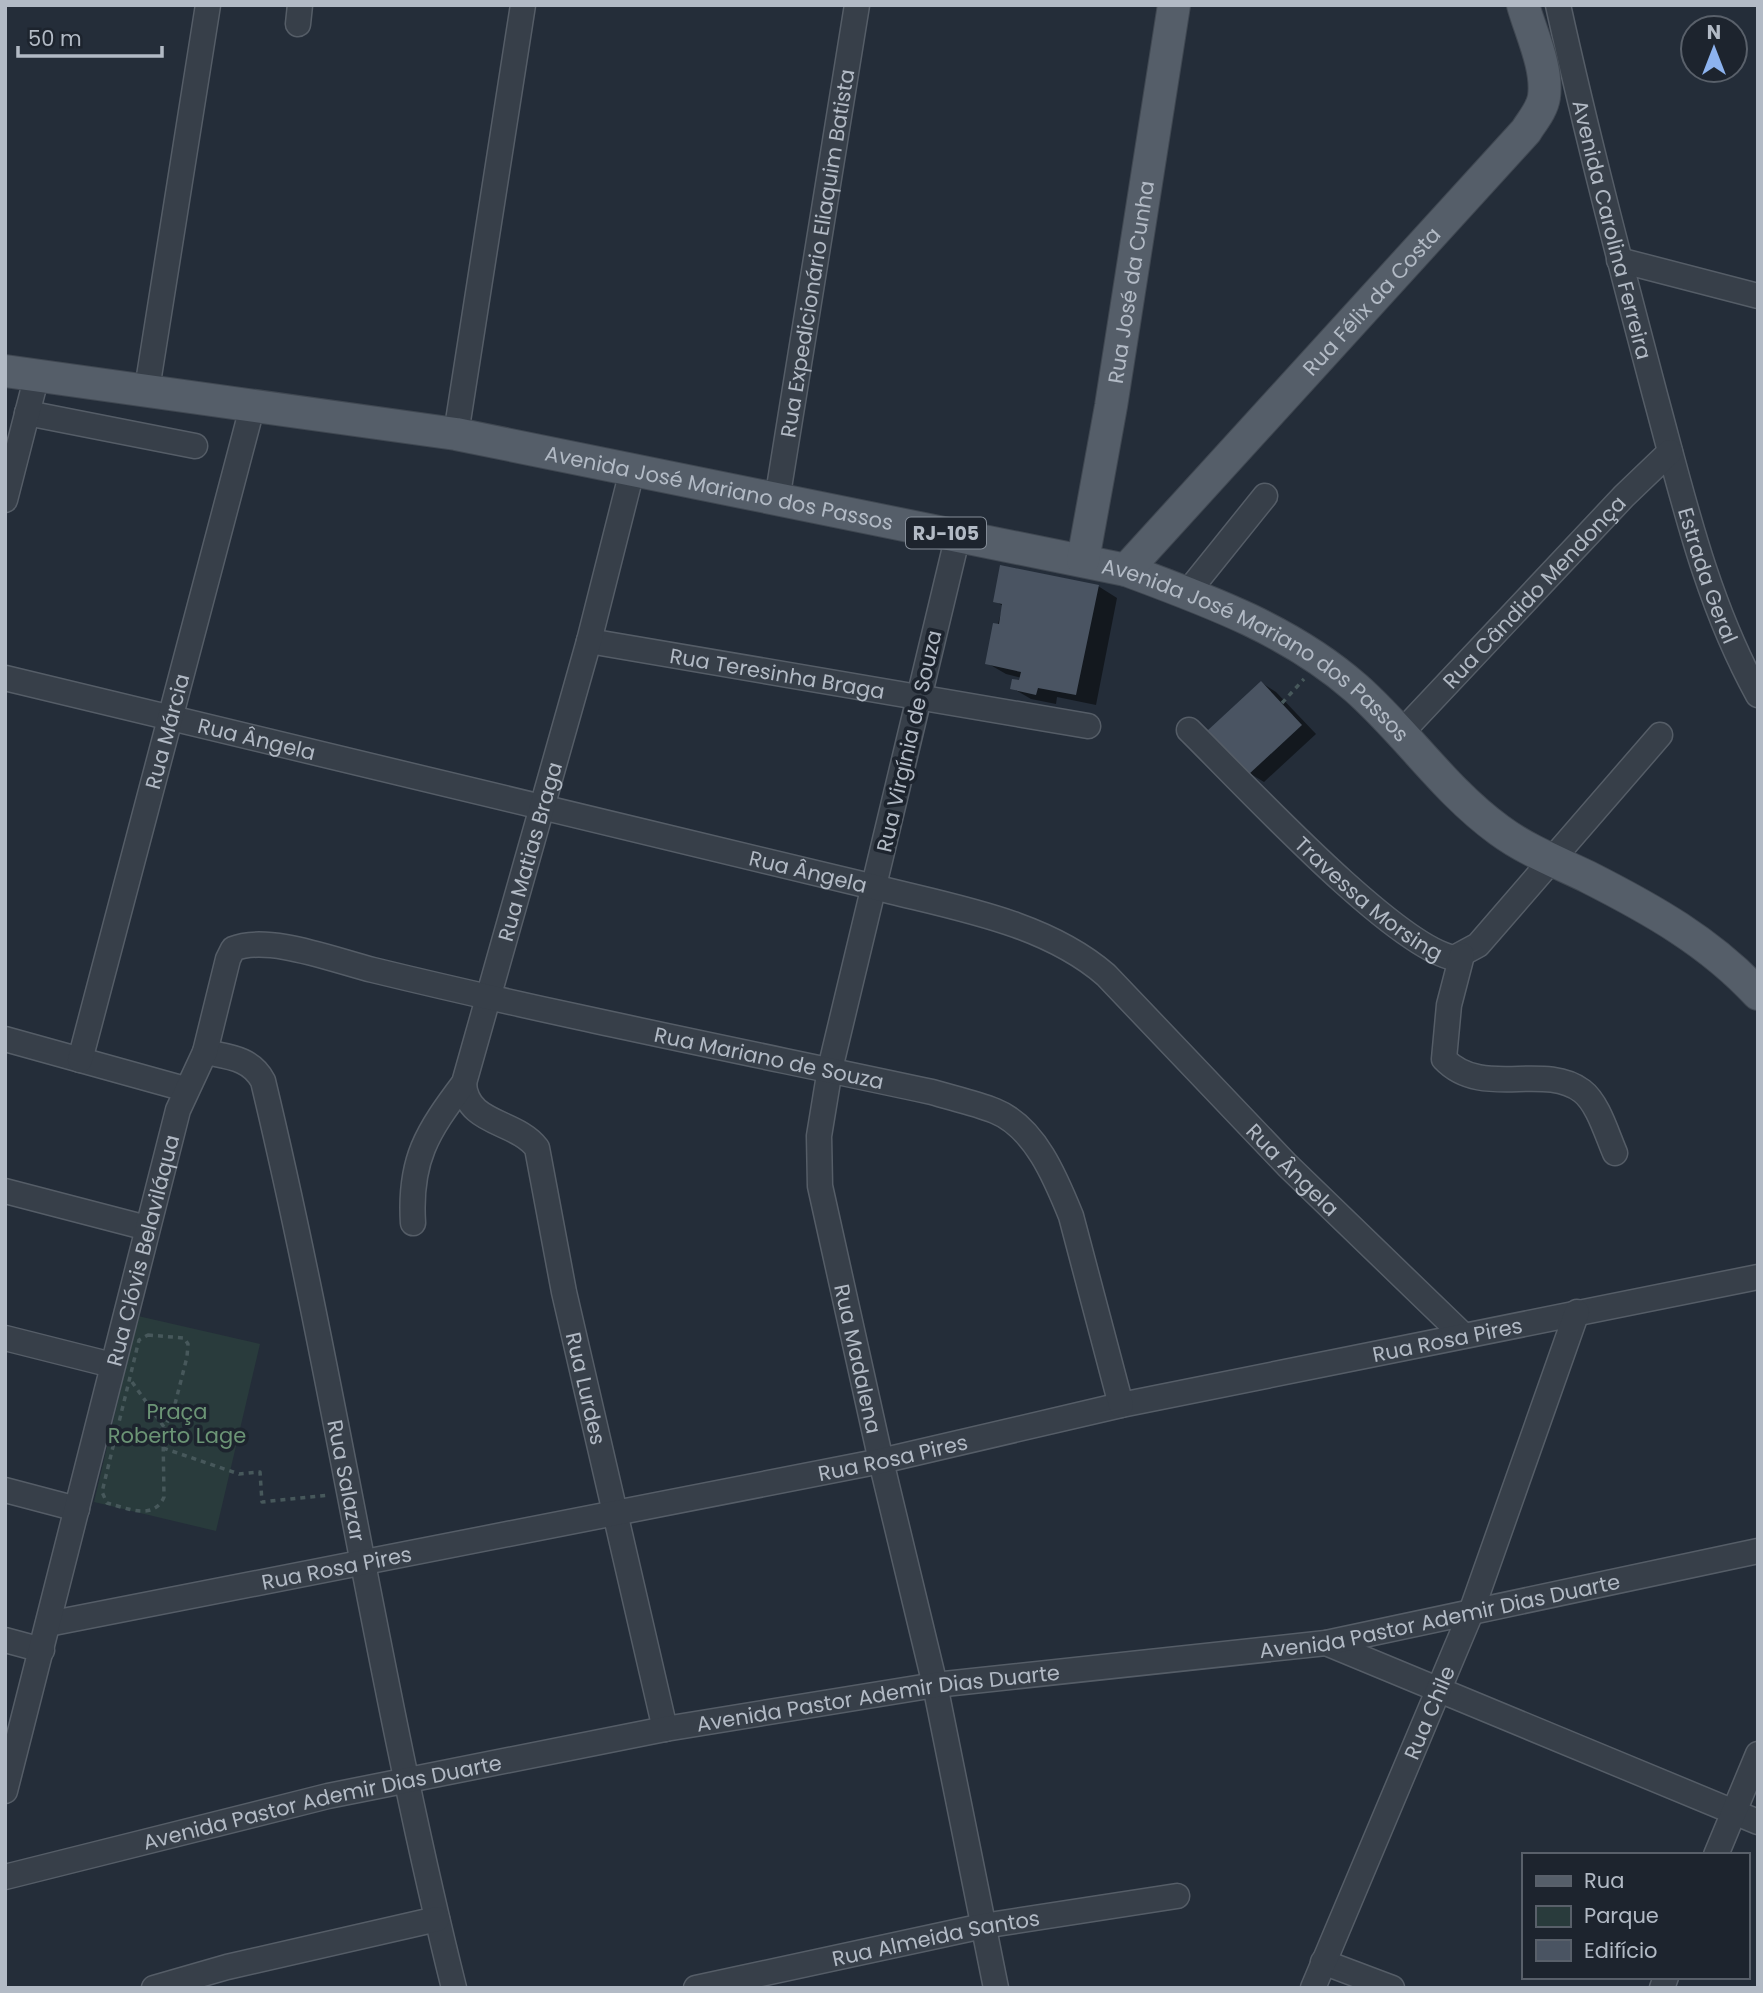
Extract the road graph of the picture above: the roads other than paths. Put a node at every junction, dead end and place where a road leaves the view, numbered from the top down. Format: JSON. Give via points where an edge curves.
{"nodes":[{"id":1,"x":208,"y":5,"type":"edge"},
{"id":2,"x":523,"y":5,"type":"edge"},
{"id":3,"x":857,"y":5,"type":"edge"},
{"id":4,"x":1174,"y":5,"type":"edge"},
{"id":5,"x":1523,"y":5,"type":"edge"},
{"id":6,"x":1558,"y":5,"type":"edge"},
{"id":7,"x":1619,"y":260,"type":"junction"},
{"id":8,"x":1758,"y":296,"type":"edge"},
{"id":9,"x":5,"y":371,"type":"edge"},
{"id":10,"x":37,"y":375,"type":"junction"},
{"id":11,"x":147,"y":389,"type":"junction"},
{"id":12,"x":253,"y":404,"type":"junction"},
{"id":13,"x":27,"y":413,"type":"junction"},
{"id":14,"x":456,"y":434,"type":"junction"},
{"id":15,"x":195,"y":446,"type":"dead end"},
{"id":16,"x":1670,"y":452,"type":"junction"},
{"id":17,"x":632,"y":471,"type":"junction"},
{"id":18,"x":1265,"y":496,"type":"dead end"},
{"id":19,"x":5,"y":499,"type":"edge"},
{"id":20,"x":777,"y":500,"type":"junction"},
{"id":21,"x":958,"y":536,"type":"junction"},
{"id":22,"x":1083,"y":560,"type":"junction"},
{"id":23,"x":1126,"y":570,"type":"junction"},
{"id":24,"x":1187,"y":593,"type":"junction"},
{"id":25,"x":589,"y":641,"type":"junction"},
{"id":26,"x":5,"y":678,"type":"edge"},
{"id":27,"x":1758,"y":695,"type":"edge"},
{"id":28,"x":919,"y":698,"type":"junction"},
{"id":29,"x":170,"y":718,"type":"junction"},
{"id":30,"x":1088,"y":726,"type":"dead end"},
{"id":31,"x":1189,"y":730,"type":"dead end"},
{"id":32,"x":1401,"y":733,"type":"junction"},
{"id":33,"x":1660,"y":735,"type":"dead end"},
{"id":34,"x":543,"y":808,"type":"junction"},
{"id":35,"x":1554,"y":860,"type":"junction"},
{"id":36,"x":874,"y":887,"type":"junction"},
{"id":37,"x":1462,"y":956,"type":"junction"},
{"id":38,"x":228,"y":959,"type":"joint"},
{"id":39,"x":1758,"y":994,"type":"edge"},
{"id":40,"x":490,"y":998,"type":"junction"},
{"id":41,"x":5,"y":1039,"type":"edge"},
{"id":42,"x":205,"y":1052,"type":"junction"},
{"id":43,"x":80,"y":1060,"type":"junction"},
{"id":44,"x":830,"y":1069,"type":"junction"},
{"id":45,"x":464,"y":1083,"type":"junction"},
{"id":46,"x":185,"y":1089,"type":"junction"},
{"id":47,"x":1615,"y":1153,"type":"dead end"},
{"id":48,"x":5,"y":1191,"type":"edge"},
{"id":49,"x":413,"y":1223,"type":"dead end"},
{"id":50,"x":146,"y":1228,"type":"junction"},
{"id":51,"x":1747,"y":1279,"type":"edge"},
{"id":52,"x":1577,"y":1312,"type":"junction"},
{"id":53,"x":1463,"y":1335,"type":"junction"},
{"id":54,"x":5,"y":1338,"type":"edge"},
{"id":55,"x":121,"y":1372,"type":"junction"},
{"id":56,"x":1121,"y":1405,"type":"junction"},
{"id":57,"x":881,"y":1461,"type":"junction"},
{"id":58,"x":5,"y":1490,"type":"edge"},
{"id":59,"x":78,"y":1509,"type":"junction"},
{"id":60,"x":615,"y":1512,"type":"junction"},
{"id":61,"x":1758,"y":1551,"type":"edge"},
{"id":62,"x":362,"y":1565,"type":"junction"},
{"id":63,"x":1470,"y":1615,"type":"junction"},
{"id":64,"x":48,"y":1625,"type":"junction"},
{"id":65,"x":5,"y":1640,"type":"edge"},
{"id":66,"x":1326,"y":1643,"type":"junction"},
{"id":67,"x":42,"y":1650,"type":"junction"},
{"id":68,"x":935,"y":1685,"type":"junction"},
{"id":69,"x":1438,"y":1691,"type":"junction"},
{"id":70,"x":665,"y":1729,"type":"junction"},
{"id":71,"x":1758,"y":1754,"type":"edge"},
{"id":72,"x":405,"y":1779,"type":"junction"},
{"id":73,"x":5,"y":1791,"type":"edge"},
{"id":74,"x":1733,"y":1812,"type":"junction"},
{"id":75,"x":1758,"y":1822,"type":"edge"},
{"id":76,"x":1717,"y":1853,"type":"edge"},
{"id":77,"x":5,"y":1877,"type":"edge"},
{"id":78,"x":1177,"y":1896,"type":"dead end"},
{"id":79,"x":437,"y":1919,"type":"junction"},
{"id":80,"x":982,"y":1926,"type":"junction"},
{"id":81,"x":1323,"y":1962,"type":"junction"},
{"id":82,"x":153,"y":1988,"type":"edge"},
{"id":83,"x":454,"y":1988,"type":"edge"},
{"id":84,"x":696,"y":1988,"type":"edge"},
{"id":85,"x":996,"y":1988,"type":"edge"},
{"id":86,"x":1313,"y":1988,"type":"edge"},
{"id":87,"x":1392,"y":1988,"type":"edge"}],
"edges":[{"from":1,"to":11,"type":"street"},
{"from":2,"to":14,"type":"street"},
{"from":3,"to":20,"type":"street","name":"Rua Expedicionário Eliaquim Batista"},
{"from":4,"to":22,"type":"main road","name":"Rua José da Cunha"},
{"from":5,"to":23,"type":"main road","name":"Rua Félix da Costa","via":[[1544,90],[1526,131]]},
{"from":6,"to":7,"type":"street","name":"Avenida Carolina Ferreira"},
{"from":7,"to":8,"type":"street"},
{"from":7,"to":16,"type":"street","name":"Avenida Carolina Ferreira"},
{"from":9,"to":10,"type":"main road","name":"Avenida José Mariano dos Passos","number":"RJ-105"},
{"from":10,"to":11,"type":"main road","name":"Avenida José Mariano dos Passos","number":"RJ-105"},
{"from":10,"to":13,"type":"street"},
{"from":11,"to":12,"type":"main road","name":"Avenida José Mariano dos Passos","number":"RJ-105"},
{"from":12,"to":14,"type":"main road","name":"Avenida José Mariano dos Passos","number":"RJ-105"},
{"from":12,"to":29,"type":"street","name":"Rua Márcia"},
{"from":13,"to":15,"type":"street"},
{"from":13,"to":19,"type":"street"},
{"from":14,"to":17,"type":"main road","name":"Avenida José Mariano dos Passos","number":"RJ-105"},
{"from":16,"to":27,"type":"street","name":"Estrada Geral","via":[[1711,593]]},
{"from":16,"to":32,"type":"street","name":"Rua Cândido Mendonça"},
{"from":17,"to":20,"type":"main road","name":"Avenida José Mariano dos Passos","number":"RJ-105"},
{"from":17,"to":25,"type":"street","name":"Rua Matias Braga"},
{"from":18,"to":24,"type":"street"},
{"from":20,"to":21,"type":"main road","name":"Avenida José Mariano dos Passos","number":"RJ-105"},
{"from":21,"to":22,"type":"main road","name":"Avenida José Mariano dos Passos","number":"RJ-105"},
{"from":21,"to":28,"type":"street","name":"Rua Virgínia de Souza"},
{"from":22,"to":23,"type":"main road","name":"Avenida José Mariano dos Passos","number":"RJ-105"},
{"from":23,"to":24,"type":"main road","name":"Avenida José Mariano dos Passos","number":"RJ-105"},
{"from":24,"to":32,"type":"main road","name":"Avenida José Mariano dos Passos","number":"RJ-105","via":[[1309,652],[1357,689]]},
{"from":25,"to":28,"type":"street","name":"Rua Teresinha Braga"},
{"from":25,"to":34,"type":"street","name":"Rua Matias Braga"},
{"from":26,"to":29,"type":"street","name":"Rua Ângela"},
{"from":28,"to":30,"type":"street","name":"Rua Teresinha Braga"},
{"from":28,"to":36,"type":"street","name":"Rua Virgínia de Souza"},
{"from":29,"to":34,"type":"street","name":"Rua Ângela"},
{"from":29,"to":43,"type":"street","name":"Rua Márcia"},
{"from":31,"to":37,"type":"street","name":"Travessa Morsing","via":[[1385,916],[1442,956]]},
{"from":32,"to":35,"type":"main road","name":"Avenida José Mariano dos Passos","number":"RJ-105","via":[[1437,776],[1480,815],[1524,846]]},
{"from":33,"to":35,"type":"street","name":"Travessa Morsing"},
{"from":34,"to":36,"type":"street","name":"Rua Ângela"},
{"from":34,"to":40,"type":"street","name":"Rua Matias Braga"},
{"from":35,"to":37,"type":"street","name":"Travessa Morsing","via":[[1478,945]]},
{"from":35,"to":39,"type":"main road","name":"Avenida José Mariano dos Passos","number":"RJ-105","via":[[1676,925],[1728,964]]},
{"from":36,"to":44,"type":"street","name":"Rua Virgínia de Souza"},
{"from":36,"to":53,"type":"street","name":"Rua Ângela","via":[[993,918],[1095,965],[1287,1165]]},
{"from":37,"to":47,"type":"street","via":[[1448,1005],[1444,1059],[1456,1072],[1483,1079],[1560,1082],[1583,1092]]},
{"from":38,"to":40,"type":"street","name":"Rua Mariano de Souza","via":[[233,949],[261,944]]},
{"from":38,"to":42,"type":"street","name":"Rua Clóvis Belaviláqua"},
{"from":40,"to":44,"type":"street","name":"Rua Mariano de Souza"},
{"from":40,"to":45,"type":"street","name":"Rua Matias Braga"},
{"from":41,"to":43,"type":"street"},
{"from":42,"to":46,"type":"street","name":"Rua Clóvis Belaviláqua"},
{"from":42,"to":62,"type":"street","name":"Rua Salazar","via":[[245,1061],[263,1081]]},
{"from":43,"to":46,"type":"street"},
{"from":44,"to":56,"type":"street","name":"Rua Mariano de Souza","via":[[998,1112],[1020,1128],[1040,1152],[1070,1216]]},
{"from":44,"to":57,"type":"street","name":"Rua Madalena","via":[[819,1136],[820,1186]]},
{"from":45,"to":49,"type":"street","name":"Rua Matias Braga","via":[[439,1117],[417,1161],[412,1178]]},
{"from":45,"to":60,"type":"street","name":"Rua Lurdes","via":[[469,1105],[530,1138],[537,1148],[564,1292]]},
{"from":46,"to":50,"type":"street","name":"Rua Clóvis Belaviláqua"},
{"from":48,"to":50,"type":"street"},
{"from":50,"to":55,"type":"street","name":"Rua Clóvis Belaviláqua"},
{"from":51,"to":52,"type":"street","name":"Rua Rosa Pires"},
{"from":52,"to":53,"type":"street","name":"Rua Rosa Pires"},
{"from":52,"to":63,"type":"street","name":"Rua Chile"},
{"from":53,"to":56,"type":"street","name":"Rua Rosa Pires"},
{"from":54,"to":55,"type":"street"},
{"from":55,"to":59,"type":"street","name":"Rua Clóvis Belaviláqua"},
{"from":56,"to":57,"type":"street","name":"Rua Rosa Pires"},
{"from":57,"to":60,"type":"street","name":"Rua Rosa Pires"},
{"from":57,"to":68,"type":"street","name":"Rua Madalena"},
{"from":58,"to":59,"type":"street"},
{"from":59,"to":64,"type":"street","name":"Rua Clóvis Belaviláqua"},
{"from":60,"to":62,"type":"street","name":"Rua Rosa Pires"},
{"from":60,"to":70,"type":"street","name":"Rua Lurdes"},
{"from":61,"to":63,"type":"street","name":"Avenida Pastor Ademir Dias Duarte"},
{"from":62,"to":64,"type":"street","name":"Rua Rosa Pires"},
{"from":62,"to":72,"type":"street","name":"Rua Salazar"},
{"from":63,"to":66,"type":"street","name":"Avenida Pastor Ademir Dias Duarte"},
{"from":63,"to":69,"type":"street","name":"Rua Chile"},
{"from":64,"to":67,"type":"street","name":"Rua Clóvis Belaviláqua"},
{"from":65,"to":67,"type":"street"},
{"from":66,"to":68,"type":"street","name":"Avenida Pastor Ademir Dias Duarte"},
{"from":66,"to":69,"type":"street"},
{"from":67,"to":73,"type":"street","name":"Rua Clóvis Belaviláqua"},
{"from":68,"to":70,"type":"street","name":"Avenida Pastor Ademir Dias Duarte"},
{"from":68,"to":80,"type":"street","name":"Rua Madalena"},
{"from":69,"to":74,"type":"street"},
{"from":69,"to":81,"type":"street","name":"Rua Chile"},
{"from":70,"to":72,"type":"street","name":"Avenida Pastor Ademir Dias Duarte"},
{"from":71,"to":74,"type":"street"},
{"from":72,"to":77,"type":"street","name":"Avenida Pastor Ademir Dias Duarte"},
{"from":72,"to":79,"type":"street","name":"Rua Salazar"},
{"from":74,"to":75,"type":"street"},
{"from":74,"to":76,"type":"street"},
{"from":78,"to":80,"type":"street","name":"Rua Almeida Santos"},
{"from":79,"to":82,"type":"street"},
{"from":79,"to":83,"type":"street","name":"Rua Salazar"},
{"from":80,"to":84,"type":"street","name":"Rua Almeida Santos"},
{"from":80,"to":85,"type":"street","name":"Rua Madalena"},
{"from":81,"to":86,"type":"street","name":"Rua Chile"},
{"from":81,"to":87,"type":"street"}]}
